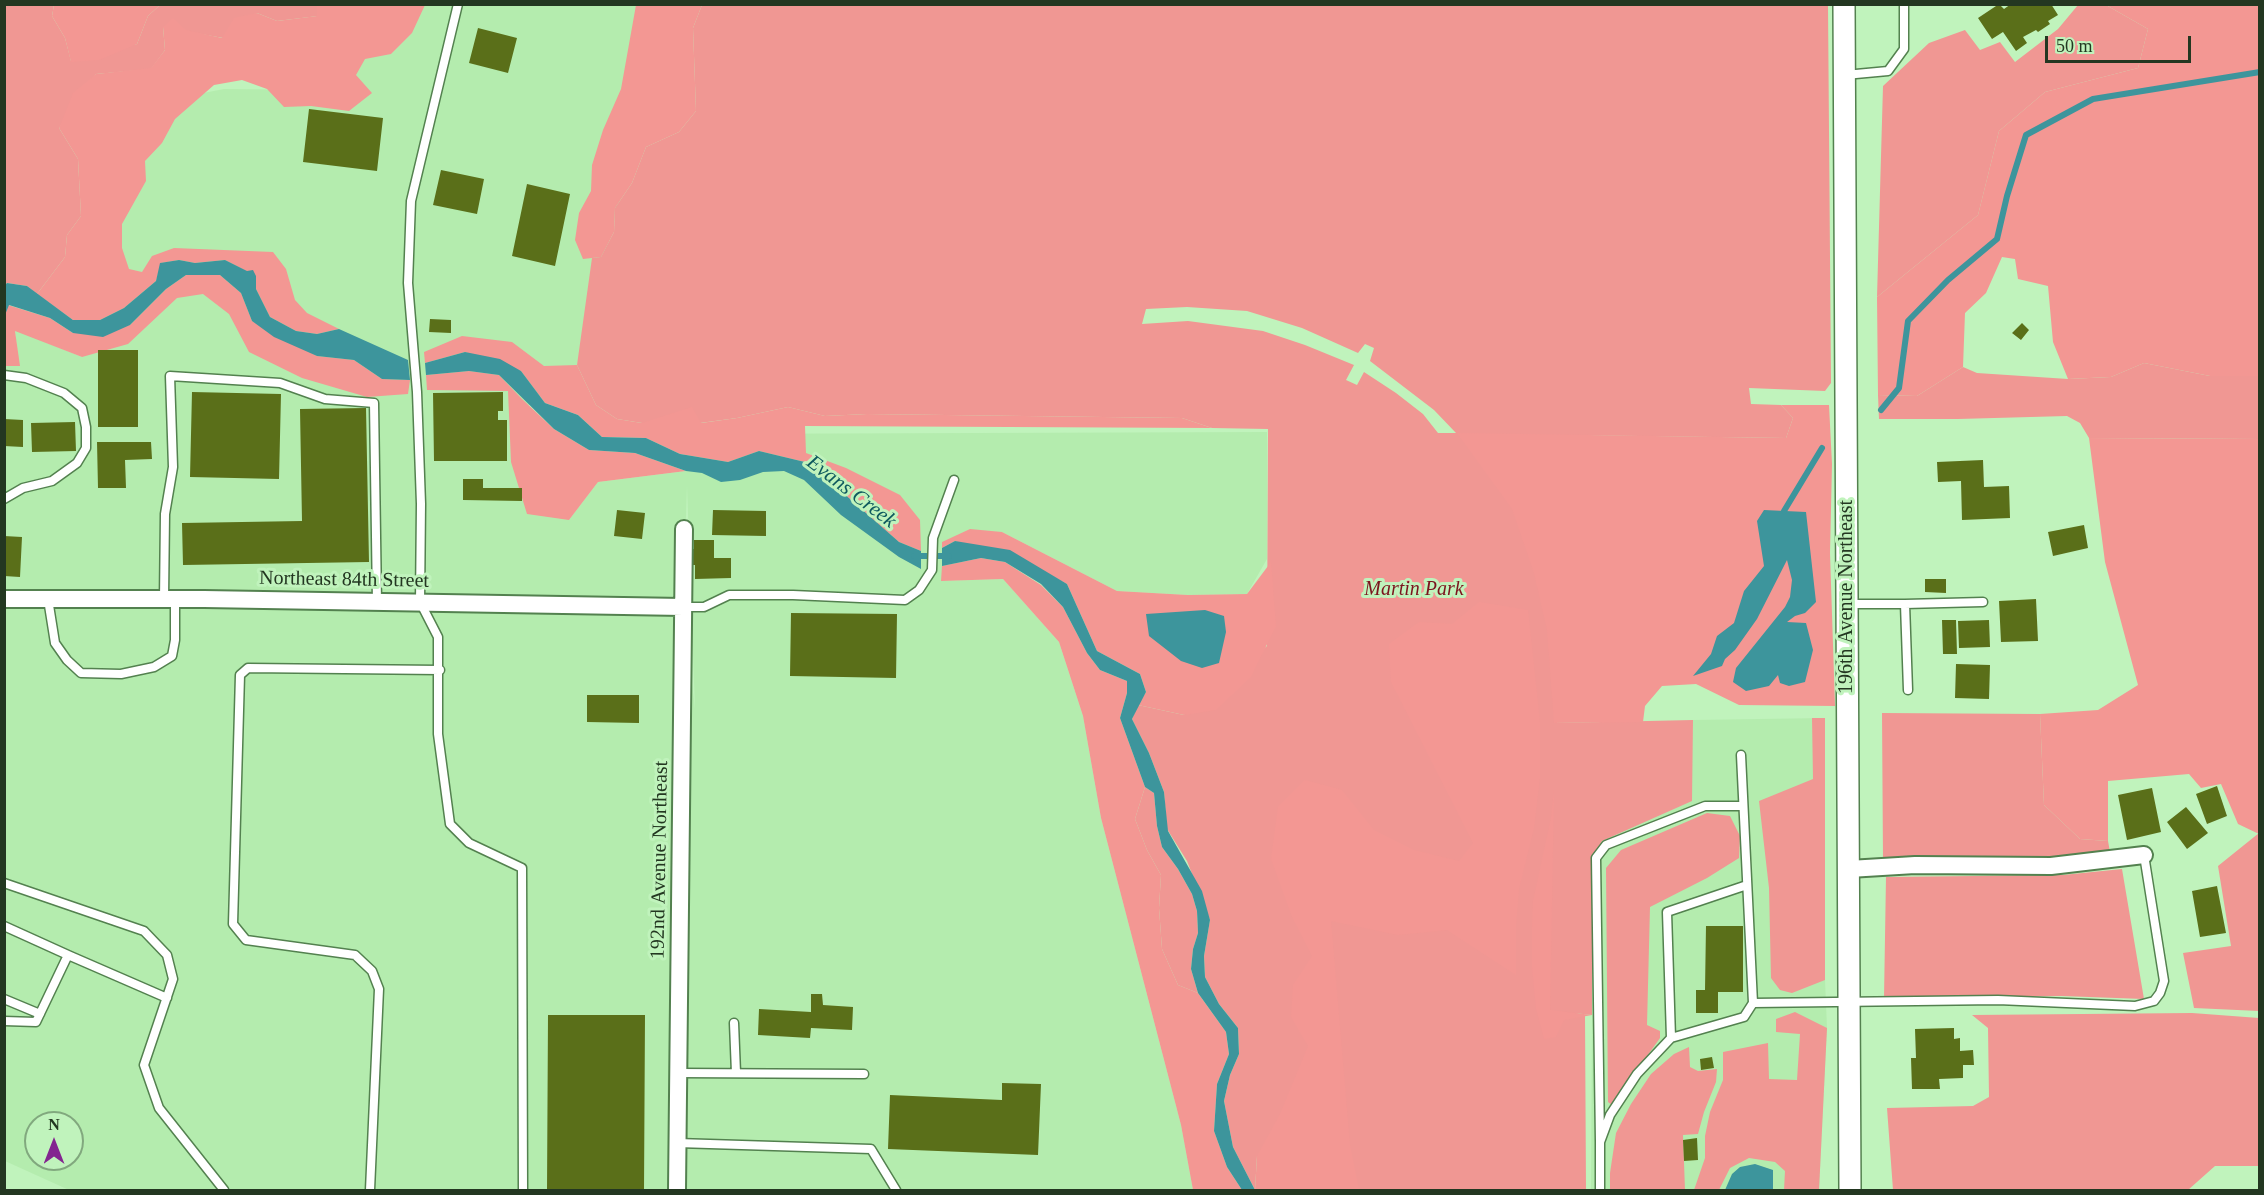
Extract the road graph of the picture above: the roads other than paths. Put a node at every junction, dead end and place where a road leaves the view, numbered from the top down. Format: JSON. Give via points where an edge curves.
{"nodes":[{"id":1,"x":458,"y":4,"type":"edge"},
{"id":2,"x":1844,"y":4,"type":"edge"},
{"id":3,"x":1904,"y":4,"type":"edge"},
{"id":4,"x":1845,"y":75,"type":"junction"},
{"id":5,"x":4,"y":375,"type":"edge"},
{"id":6,"x":954,"y":480,"type":"dead end"},
{"id":7,"x":4,"y":500,"type":"edge"},
{"id":8,"x":684,"y":530,"type":"dead end"},
{"id":9,"x":4,"y":599,"type":"edge"},
{"id":10,"x":48,"y":599,"type":"junction"},
{"id":11,"x":170,"y":599,"type":"junction"},
{"id":12,"x":377,"y":602,"type":"junction"},
{"id":13,"x":420,"y":602,"type":"junction"},
{"id":14,"x":1983,"y":602,"type":"dead end"},
{"id":15,"x":1905,"y":603,"type":"junction"},
{"id":16,"x":1847,"y":604,"type":"junction"},
{"id":17,"x":683,"y":607,"type":"junction"},
{"id":18,"x":440,"y":670,"type":"junction"},
{"id":19,"x":1908,"y":690,"type":"dead end"},
{"id":20,"x":1741,"y":755,"type":"dead end"},
{"id":21,"x":1743,"y":806,"type":"junction"},
{"id":22,"x":2144,"y":855,"type":"joint"},
{"id":23,"x":1849,"y":869,"type":"junction"},
{"id":24,"x":4,"y":883,"type":"edge"},
{"id":25,"x":1747,"y":885,"type":"junction"},
{"id":26,"x":4,"y":926,"type":"edge"},
{"id":27,"x":68,"y":955,"type":"junction"},
{"id":28,"x":167,"y":998,"type":"junction"},
{"id":29,"x":4,"y":999,"type":"edge"},
{"id":30,"x":1753,"y":1003,"type":"junction"},
{"id":31,"x":1849,"y":1003,"type":"junction"},
{"id":32,"x":40,"y":1014,"type":"junction"},
{"id":33,"x":4,"y":1021,"type":"edge"},
{"id":34,"x":735,"y":1023,"type":"dead end"},
{"id":35,"x":1671,"y":1038,"type":"junction"},
{"id":36,"x":679,"y":1073,"type":"junction"},
{"id":37,"x":736,"y":1073,"type":"junction"},
{"id":38,"x":864,"y":1074,"type":"dead end"},
{"id":39,"x":1599,"y":1142,"type":"junction"},
{"id":40,"x":677,"y":1143,"type":"junction"},
{"id":41,"x":224,"y":1191,"type":"edge"},
{"id":42,"x":370,"y":1191,"type":"edge"},
{"id":43,"x":523,"y":1191,"type":"edge"},
{"id":44,"x":677,"y":1191,"type":"edge"},
{"id":45,"x":896,"y":1191,"type":"edge"},
{"id":46,"x":1600,"y":1191,"type":"edge"},
{"id":47,"x":1850,"y":1191,"type":"edge"}],
"edges":[{"from":1,"to":13,"type":"lane","via":[[411,201],[408,283],[422,504]]},
{"from":2,"to":4,"type":"street","name":"196th Avenue Northeast"},
{"from":3,"to":4,"type":"lane","via":[[1904,49],[1888,71]]},
{"from":4,"to":16,"type":"street","name":"196th Avenue Northeast"},
{"from":5,"to":7,"type":"lane","via":[[26,378],[64,393],[82,408],[86,427],[86,448],[77,463],[52,481],[23,488]]},
{"from":6,"to":17,"type":"lane","via":[[933,538],[932,570],[919,590],[905,600],[729,595],[704,607]]},
{"from":8,"to":17,"type":"street","name":"192nd Avenue Northeast"},
{"from":9,"to":10,"type":"street","name":"Northeast 84th Street"},
{"from":10,"to":11,"type":"street","name":"Northeast 84th Street"},
{"from":10,"to":11,"type":"lane","via":[[55,644],[66,660],[81,673],[121,674],[154,667],[172,656],[175,640]]},
{"from":11,"to":12,"type":"street","name":"Northeast 84th Street"},
{"from":11,"to":12,"type":"lane","via":[[165,514],[173,467],[171,376],[280,383],[325,399],[374,403]]},
{"from":12,"to":13,"type":"street","name":"Northeast 84th Street"},
{"from":13,"to":17,"type":"street","name":"Northeast 84th Street"},
{"from":13,"to":18,"type":"lane","via":[[438,637]]},
{"from":14,"to":15,"type":"lane"},
{"from":15,"to":16,"type":"lane"},
{"from":15,"to":19,"type":"lane"},
{"from":16,"to":23,"type":"street","name":"196th Avenue Northeast"},
{"from":17,"to":36,"type":"street","name":"192nd Avenue Northeast"},
{"from":18,"to":42,"type":"lane","via":[[248,668],[240,675],[233,924],[246,940],[355,955],[372,971],[379,989]]},
{"from":18,"to":43,"type":"lane","via":[[438,734],[450,824],[469,843],[522,868]]},
{"from":20,"to":21,"type":"lane"},
{"from":21,"to":25,"type":"lane"},
{"from":21,"to":39,"type":"lane","via":[[1705,806],[1606,845],[1596,858]]},
{"from":22,"to":23,"type":"street","via":[[2051,866],[1915,865]]},
{"from":22,"to":31,"type":"lane","via":[[2164,981],[2154,1001],[2135,1006],[1998,1000]]},
{"from":23,"to":31,"type":"street","name":"196th Avenue Northeast"},
{"from":24,"to":28,"type":"lane","via":[[144,931],[167,955],[173,979]]},
{"from":25,"to":30,"type":"lane"},
{"from":25,"to":35,"type":"lane","via":[[1667,912]]},
{"from":26,"to":27,"type":"lane"},
{"from":27,"to":28,"type":"lane"},
{"from":27,"to":32,"type":"lane"},
{"from":28,"to":41,"type":"lane","via":[[144,1065],[159,1108]]},
{"from":29,"to":32,"type":"lane"},
{"from":30,"to":31,"type":"lane"},
{"from":30,"to":35,"type":"lane","via":[[1744,1017]]},
{"from":31,"to":47,"type":"street","name":"196th Avenue Northeast"},
{"from":32,"to":33,"type":"lane","via":[[36,1022]]},
{"from":34,"to":37,"type":"lane"},
{"from":35,"to":39,"type":"lane","via":[[1637,1074],[1610,1115]]},
{"from":36,"to":37,"type":"lane"},
{"from":36,"to":40,"type":"street","name":"192nd Avenue Northeast"},
{"from":37,"to":38,"type":"lane"},
{"from":39,"to":46,"type":"lane"},
{"from":40,"to":44,"type":"street","name":"192nd Avenue Northeast"},
{"from":40,"to":45,"type":"lane","via":[[871,1149]]}]}
